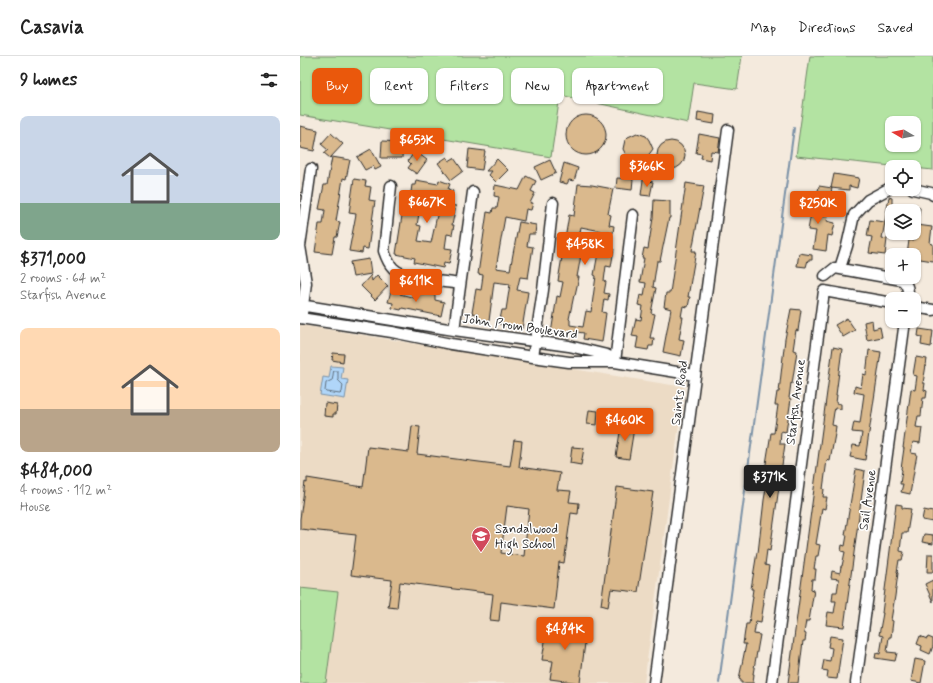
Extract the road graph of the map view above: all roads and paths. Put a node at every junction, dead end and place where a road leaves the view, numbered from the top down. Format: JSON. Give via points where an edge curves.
{"nodes":[{"id":1,"x":728,"y":130,"type":"dead end"},
{"id":2,"x":311,"y":169,"type":"dead end"},
{"id":3,"x":391,"y":186,"type":"dead end"},
{"id":4,"x":885,"y":191,"type":"edge"},
{"id":5,"x":921,"y":191,"type":"edge"},
{"id":6,"x":473,"y":192,"type":"dead end"},
{"id":7,"x":933,"y":195,"type":"edge"},
{"id":8,"x":553,"y":202,"type":"dead end"},
{"id":9,"x":633,"y":215,"type":"dead end"},
{"id":10,"x":840,"y":268,"type":"junction"},
{"id":11,"x":825,"y":276,"type":"dead end"},
{"id":12,"x":460,"y":284,"type":"junction"},
{"id":13,"x":908,"y":292,"type":"edge"},
{"id":14,"x":885,"y":302,"type":"edge"},
{"id":15,"x":302,"y":306,"type":"edge"},
{"id":16,"x":921,"y":308,"type":"edge"},
{"id":17,"x":933,"y":310,"type":"edge"},
{"id":18,"x":301,"y":318,"type":"edge"},
{"id":19,"x":904,"y":328,"type":"edge"},
{"id":20,"x":454,"y":330,"type":"junction"},
{"id":21,"x":487,"y":335,"type":"junction"},
{"id":22,"x":536,"y":342,"type":"junction"},
{"id":23,"x":476,"y":348,"type":"junction"},
{"id":24,"x":533,"y":357,"type":"junction"},
{"id":25,"x":615,"y":362,"type":"junction"},
{"id":26,"x":695,"y":375,"type":"junction"},
{"id":27,"x":654,"y":683,"type":"edge"},
{"id":28,"x":772,"y":683,"type":"edge"},
{"id":29,"x":856,"y":683,"type":"edge"}],
"edges":[{"from":1,"to":26,"type":"street","name":"Saints Road"},
{"from":2,"to":15,"type":"street","via":[[300,246],[306,283]]},
{"from":3,"to":12,"type":"street","via":[[384,251],[392,268],[414,277]]},
{"from":4,"to":10,"type":"street","via":[[868,200],[854,215]]},
{"from":5,"to":7,"type":"street"},
{"from":6,"to":12,"type":"street"},
{"from":8,"to":22,"type":"street"},
{"from":9,"to":25,"type":"street"},
{"from":10,"to":11,"type":"street","via":[[835,268]]},
{"from":10,"to":13,"type":"street","via":[[902,280]]},
{"from":12,"to":20,"type":"street"},
{"from":14,"to":28,"type":"street","name":"Starfish Avenue","via":[[824,291]]},
{"from":15,"to":18,"type":"street"},
{"from":15,"to":20,"type":"street","name":"John Prom Boulevard"},
{"from":16,"to":17,"type":"street"},
{"from":18,"to":23,"type":"street","name":"John Prom Boulevard"},
{"from":19,"to":29,"type":"street","name":"Sail Avenue"},
{"from":20,"to":21,"type":"street","name":"John Prom Boulevard"},
{"from":21,"to":22,"type":"street","name":"John Prom Boulevard"},
{"from":21,"to":23,"type":"street","via":[[480,340]]},
{"from":22,"to":24,"type":"street"},
{"from":22,"to":25,"type":"street","name":"John Prom Boulevard","via":[[569,346],[607,355]]},
{"from":23,"to":24,"type":"street","name":"John Prom Boulevard"},
{"from":24,"to":25,"type":"street","name":"John Prom Boulevard","via":[[569,362]]},
{"from":25,"to":26,"type":"street","name":"John Prom Boulevard"},
{"from":26,"to":27,"type":"street","name":"Saints Road"}]}
